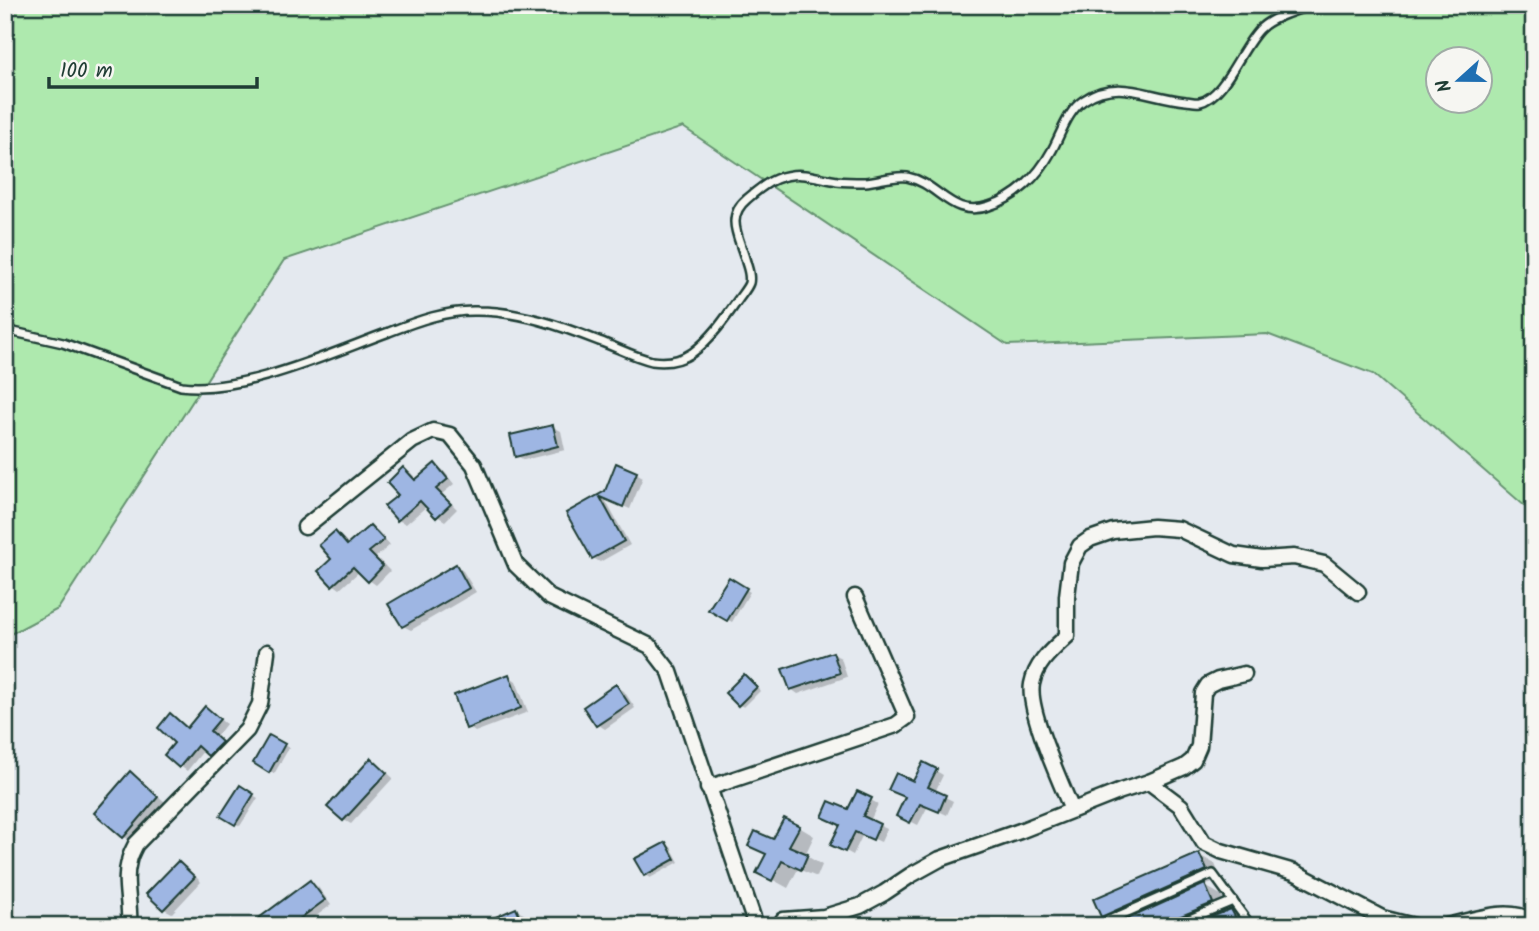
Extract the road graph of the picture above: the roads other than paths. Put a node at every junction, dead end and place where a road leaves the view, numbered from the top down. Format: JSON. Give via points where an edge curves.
{"nodes":[{"id":1,"x":1312,"y":5,"type":"edge"},
{"id":2,"x":5,"y":330,"type":"edge"},
{"id":3,"x":305,"y":527,"type":"dead end"},
{"id":4,"x":1358,"y":592,"type":"dead end"},
{"id":5,"x":855,"y":597,"type":"dead end"},
{"id":6,"x":267,"y":652,"type":"dead end"},
{"id":7,"x":1244,"y":674,"type":"dead end"},
{"id":8,"x":1149,"y":782,"type":"junction"},
{"id":9,"x":708,"y":788,"type":"junction"},
{"id":10,"x":1072,"y":810,"type":"junction"},
{"id":11,"x":1233,"y":901,"type":"junction"},
{"id":12,"x":1250,"y":924,"type":"edge"},
{"id":13,"x":1534,"y":924,"type":"edge"},
{"id":14,"x":129,"y":926,"type":"edge"},
{"id":15,"x":756,"y":926,"type":"edge"},
{"id":16,"x":785,"y":926,"type":"edge"},
{"id":17,"x":1096,"y":926,"type":"edge"},
{"id":18,"x":1174,"y":926,"type":"edge"},
{"id":19,"x":1240,"y":926,"type":"edge"},
{"id":20,"x":1414,"y":926,"type":"edge"},
{"id":21,"x":1447,"y":926,"type":"edge"}],
"edges":[{"from":1,"to":2,"type":"lane","via":[[1264,24],[1217,93],[1200,102],[1121,88],[1081,101],[1034,178],[988,207],[968,209],[949,202],[924,183],[904,176],[868,182],[796,174],[774,180],[738,207],[733,224],[749,284],[718,328],[691,353],[671,362],[650,360],[528,317],[479,311],[410,324],[270,374],[195,388],[63,343]]},
{"from":3,"to":9,"type":"street","via":[[412,440],[433,431],[450,435],[474,465],[516,565],[549,597],[650,646],[670,672]]},
{"from":4,"to":10,"type":"street","via":[[1324,564],[1294,557],[1234,555],[1179,529],[1113,531],[1080,546],[1071,563],[1067,636],[1038,665],[1031,685],[1033,704]]},
{"from":5,"to":9,"type":"street","via":[[907,717],[896,725]]},
{"from":6,"to":14,"type":"street","via":[[260,704],[247,730],[136,844],[127,874]]},
{"from":7,"to":8,"type":"street","via":[[1208,685],[1193,760]]},
{"from":8,"to":10,"type":"street"},
{"from":8,"to":20,"type":"street","via":[[1181,806],[1204,843],[1294,872],[1382,918]]},
{"from":9,"to":15,"type":"street"},
{"from":10,"to":16,"type":"street","via":[[940,859],[860,906],[824,917],[783,920]]},
{"from":11,"to":12,"type":"lane"},
{"from":11,"to":17,"type":"lane","via":[[1213,874]]},
{"from":11,"to":18,"type":"lane"},
{"from":12,"to":19,"type":"lane"},
{"from":13,"to":21,"type":"street","via":[[1517,914]]}]}
